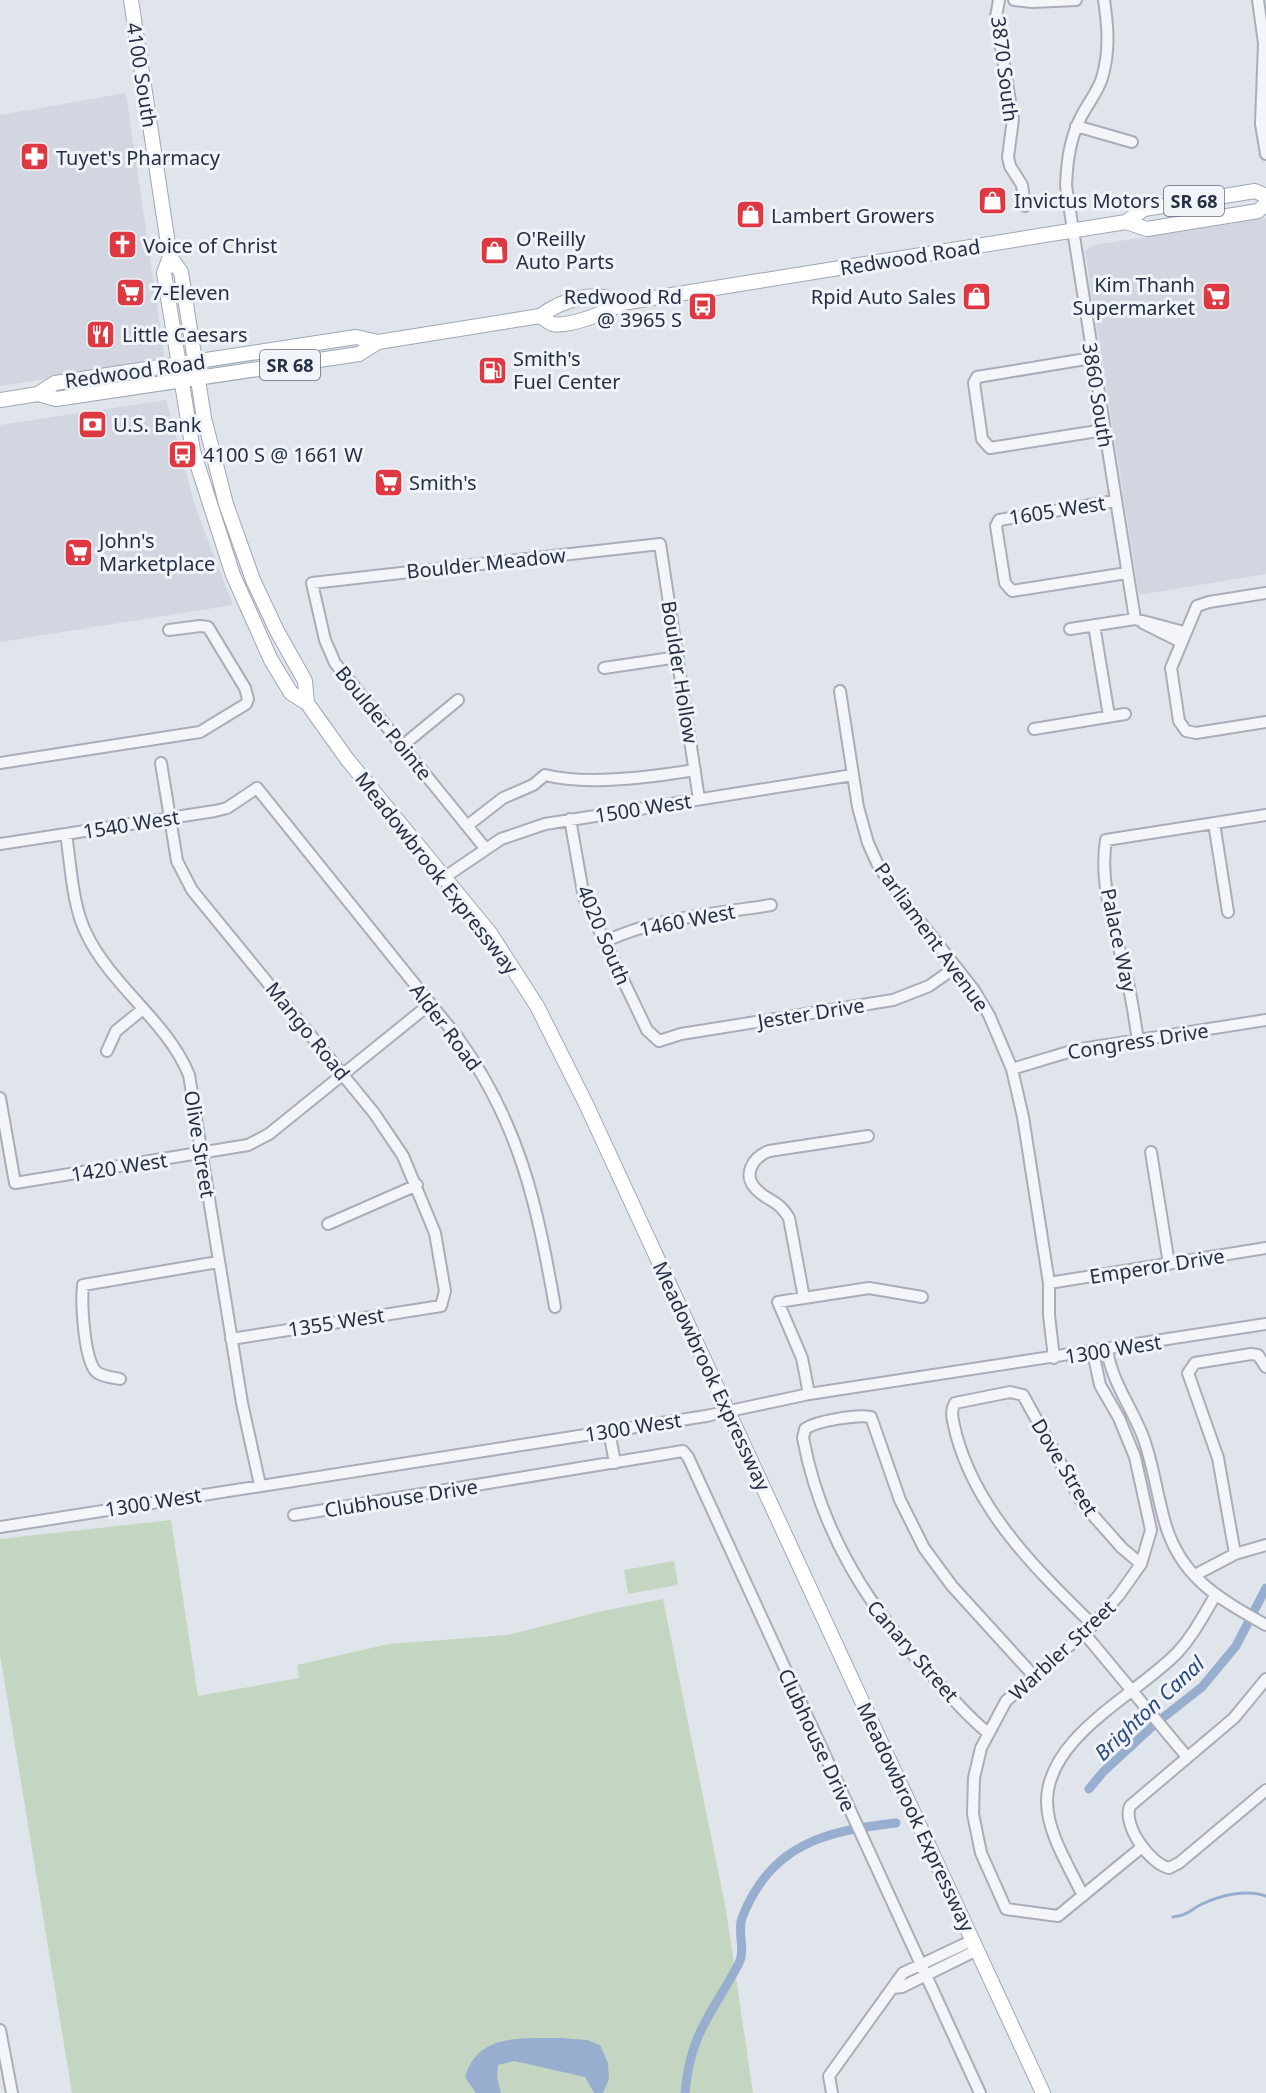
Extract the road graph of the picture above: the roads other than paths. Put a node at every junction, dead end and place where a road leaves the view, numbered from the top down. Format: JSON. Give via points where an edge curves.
{"nodes":[{"id":1,"x":131,"y":0,"type":"edge"},
{"id":2,"x":999,"y":0,"type":"edge"},
{"id":3,"x":1014,"y":0,"type":"edge"},
{"id":4,"x":1076,"y":0,"type":"edge"},
{"id":5,"x":1104,"y":0,"type":"edge"},
{"id":6,"x":1258,"y":0,"type":"edge"},
{"id":7,"x":1076,"y":126,"type":"junction"},
{"id":8,"x":1132,"y":142,"type":"dead end"},
{"id":9,"x":1266,"y":154,"type":"edge"},
{"id":10,"x":1266,"y":196,"type":"edge"},
{"id":11,"x":1266,"y":204,"type":"edge"},
{"id":12,"x":1025,"y":206,"type":"dead end"},
{"id":13,"x":1126,"y":222,"type":"junction"},
{"id":14,"x":1071,"y":231,"type":"junction"},
{"id":15,"x":170,"y":257,"type":"junction"},
{"id":16,"x":622,"y":303,"type":"junction"},
{"id":17,"x":540,"y":316,"type":"junction"},
{"id":18,"x":378,"y":342,"type":"junction"},
{"id":19,"x":1092,"y":358,"type":"junction"},
{"id":20,"x":196,"y":362,"type":"junction"},
{"id":21,"x":178,"y":364,"type":"junction"},
{"id":22,"x":198,"y":378,"type":"junction"},
{"id":23,"x":180,"y":381,"type":"junction"},
{"id":24,"x":38,"y":394,"type":"junction"},
{"id":25,"x":0,"y":400,"type":"edge"},
{"id":26,"x":1104,"y":430,"type":"junction"},
{"id":27,"x":1116,"y":501,"type":"junction"},
{"id":28,"x":660,"y":544,"type":"joint"},
{"id":29,"x":1127,"y":573,"type":"junction"},
{"id":30,"x":312,"y":583,"type":"joint"},
{"id":31,"x":237,"y":585,"type":"junction"},
{"id":32,"x":1266,"y":593,"type":"edge"},
{"id":33,"x":1135,"y":619,"type":"junction"},
{"id":34,"x":1094,"y":625,"type":"junction"},
{"id":35,"x":1070,"y":629,"type":"dead end"},
{"id":36,"x":169,"y":630,"type":"dead end"},
{"id":37,"x":277,"y":631,"type":"junction"},
{"id":38,"x":1183,"y":637,"type":"junction"},
{"id":39,"x":678,"y":657,"type":"junction"},
{"id":40,"x":604,"y":668,"type":"dead end"},
{"id":41,"x":840,"y":691,"type":"dead end"},
{"id":42,"x":458,"y":700,"type":"dead end"},
{"id":43,"x":307,"y":703,"type":"junction"},
{"id":44,"x":1125,"y":714,"type":"dead end"},
{"id":45,"x":1109,"y":716,"type":"junction"},
{"id":46,"x":1266,"y":722,"type":"edge"},
{"id":47,"x":1034,"y":729,"type":"dead end"},
{"id":48,"x":402,"y":746,"type":"junction"},
{"id":49,"x":0,"y":763,"type":"edge"},
{"id":50,"x":161,"y":763,"type":"dead end"},
{"id":51,"x":695,"y":770,"type":"junction"},
{"id":52,"x":853,"y":775,"type":"junction"},
{"id":53,"x":257,"y":788,"type":"joint"},
{"id":54,"x":699,"y":799,"type":"junction"},
{"id":55,"x":1266,"y":814,"type":"edge"},
{"id":56,"x":170,"y":819,"type":"junction"},
{"id":57,"x":570,"y":819,"type":"junction"},
{"id":58,"x":1214,"y":823,"type":"junction"},
{"id":59,"x":467,"y":826,"type":"junction"},
{"id":60,"x":66,"y":834,"type":"junction"},
{"id":61,"x":0,"y":844,"type":"edge"},
{"id":62,"x":485,"y":848,"type":"junction"},
{"id":63,"x":445,"y":877,"type":"junction"},
{"id":64,"x":771,"y":905,"type":"dead end"},
{"id":65,"x":1228,"y":912,"type":"dead end"},
{"id":66,"x":604,"y":942,"type":"junction"},
{"id":67,"x":956,"y":967,"type":"junction"},
{"id":68,"x":430,"y":1004,"type":"junction"},
{"id":69,"x":143,"y":1009,"type":"junction"},
{"id":70,"x":1266,"y":1020,"type":"edge"},
{"id":71,"x":1138,"y":1040,"type":"junction"},
{"id":72,"x":658,"y":1041,"type":"joint"},
{"id":73,"x":107,"y":1051,"type":"dead end"},
{"id":74,"x":1012,"y":1069,"type":"junction"},
{"id":75,"x":343,"y":1074,"type":"junction"},
{"id":76,"x":0,"y":1098,"type":"edge"},
{"id":77,"x":868,"y":1136,"type":"dead end"},
{"id":78,"x":1151,"y":1152,"type":"dead end"},
{"id":79,"x":202,"y":1154,"type":"junction"},
{"id":80,"x":417,"y":1185,"type":"junction"},
{"id":81,"x":328,"y":1224,"type":"dead end"},
{"id":82,"x":1266,"y":1248,"type":"edge"},
{"id":83,"x":218,"y":1262,"type":"junction"},
{"id":84,"x":1169,"y":1264,"type":"junction"},
{"id":85,"x":1049,"y":1283,"type":"junction"},
{"id":86,"x":922,"y":1297,"type":"dead end"},
{"id":87,"x":804,"y":1298,"type":"junction"},
{"id":88,"x":441,"y":1306,"type":"joint"},
{"id":89,"x":555,"y":1307,"type":"dead end"},
{"id":90,"x":1266,"y":1324,"type":"edge"},
{"id":91,"x":231,"y":1339,"type":"junction"},
{"id":92,"x":1107,"y":1350,"type":"junction"},
{"id":93,"x":1093,"y":1352,"type":"junction"},
{"id":94,"x":1054,"y":1358,"type":"junction"},
{"id":95,"x":1266,"y":1367,"type":"edge"},
{"id":96,"x":120,"y":1379,"type":"dead end"},
{"id":97,"x":809,"y":1394,"type":"junction"},
{"id":98,"x":726,"y":1410,"type":"junction"},
{"id":99,"x":609,"y":1431,"type":"junction"},
{"id":100,"x":615,"y":1463,"type":"junction"},
{"id":101,"x":260,"y":1485,"type":"junction"},
{"id":102,"x":294,"y":1515,"type":"dead end"},
{"id":103,"x":0,"y":1527,"type":"edge"},
{"id":104,"x":1266,"y":1545,"type":"edge"},
{"id":105,"x":1235,"y":1554,"type":"junction"},
{"id":106,"x":1141,"y":1564,"type":"junction"},
{"id":107,"x":1195,"y":1575,"type":"junction"},
{"id":108,"x":1215,"y":1596,"type":"junction"},
{"id":109,"x":1261,"y":1622,"type":"edge"},
{"id":110,"x":1093,"y":1625,"type":"junction"},
{"id":111,"x":1084,"y":1633,"type":"junction"},
{"id":112,"x":1034,"y":1675,"type":"junction"},
{"id":113,"x":1266,"y":1679,"type":"edge"},
{"id":114,"x":1133,"y":1691,"type":"junction"},
{"id":115,"x":1262,"y":1693,"type":"edge"},
{"id":116,"x":987,"y":1732,"type":"junction"},
{"id":117,"x":1187,"y":1757,"type":"junction"},
{"id":118,"x":1266,"y":1790,"type":"edge"},
{"id":119,"x":1142,"y":1847,"type":"junction"},
{"id":120,"x":1083,"y":1896,"type":"junction"},
{"id":121,"x":975,"y":1945,"type":"junction"},
{"id":122,"x":920,"y":1964,"type":"junction"},
{"id":123,"x":926,"y":1976,"type":"junction"},
{"id":124,"x":893,"y":1988,"type":"junction"},
{"id":125,"x":0,"y":2030,"type":"edge"},
{"id":126,"x":12,"y":2093,"type":"edge"},
{"id":127,"x":832,"y":2093,"type":"edge"},
{"id":128,"x":980,"y":2093,"type":"edge"},
{"id":129,"x":1043,"y":2093,"type":"edge"}],
"edges":[{"from":1,"to":15,"type":"main road","name":"4100 South"},
{"from":2,"to":12,"type":"street","name":"3870 South","via":[[996,17],[1012,119],[1010,166],[1022,185]]},
{"from":3,"to":4,"type":"street"},
{"from":5,"to":7,"type":"street","name":"3860 South","via":[[1106,62],[1101,81]]},
{"from":6,"to":9,"type":"street","via":[[1264,43],[1261,124]]},
{"from":7,"to":8,"type":"street"},
{"from":7,"to":14,"type":"street","name":"3860 South","via":[[1066,164]]},
{"from":10,"to":13,"type":"main road","name":"Redwood Road","number":"SR 68","via":[[1255,191],[1144,209]]},
{"from":11,"to":13,"type":"main road","name":"Redwood Road","number":"SR 68","via":[[1258,211],[1147,229]]},
{"from":13,"to":14,"type":"main road","name":"Redwood Road","number":"SR 68"},
{"from":14,"to":16,"type":"main road","name":"Redwood Road","number":"SR 68"},
{"from":14,"to":19,"type":"street","name":"3860 South"},
{"from":15,"to":20,"type":"main road","name":"4100 South","via":[[181,272]]},
{"from":15,"to":21,"type":"main road","name":"4100 South","via":[[164,273]]},
{"from":16,"to":17,"type":"main road","name":"Redwood Road","number":"SR 68","via":[[604,315],[553,324]]},
{"from":16,"to":17,"type":"main road","name":"Redwood Road","number":"SR 68","via":[[607,295],[560,302]]},
{"from":17,"to":18,"type":"main road","name":"Redwood Road","number":"SR 68"},
{"from":18,"to":20,"type":"main road","name":"Redwood Road","number":"SR 68","via":[[357,337]]},
{"from":18,"to":22,"type":"main road","name":"Redwood Road","number":"SR 68","via":[[359,354]]},
{"from":19,"to":26,"type":"street","name":"3860 South"},
{"from":19,"to":26,"type":"street","via":[[978,376],[974,383],[982,439],[990,448]]},
{"from":20,"to":21,"type":"main road","name":"Redwood Road","number":"SR 68"},
{"from":20,"to":22,"type":"main road","name":"Meadowbrook Expressway"},
{"from":21,"to":23,"type":"main road","name":"Meadowbrook Expressway"},
{"from":21,"to":24,"type":"main road","name":"Redwood Road","number":"SR 68","via":[[55,383]]},
{"from":22,"to":23,"type":"main road","name":"Redwood Road","number":"SR 68"},
{"from":22,"to":37,"type":"main road","name":"Meadowbrook Expressway","via":[[210,448],[234,532]]},
{"from":23,"to":24,"type":"main road","name":"Redwood Road","number":"SR 68","via":[[56,399]]},
{"from":23,"to":31,"type":"main road","name":"Meadowbrook Expressway","via":[[193,451]]},
{"from":24,"to":25,"type":"main road","name":"Redwood Road","number":"SR 68"},
{"from":26,"to":27,"type":"street","name":"3860 South"},
{"from":27,"to":29,"type":"street","name":"3860 South"},
{"from":27,"to":29,"type":"street","name":"1605 West","via":[[999,520],[996,526],[1005,583],[1012,591]]},
{"from":28,"to":30,"type":"street","name":"Boulder Meadow"},
{"from":28,"to":39,"type":"street","name":"Boulder Hollow"},
{"from":29,"to":33,"type":"street","name":"3860 South"},
{"from":30,"to":48,"type":"street","name":"Boulder Pointe","via":[[324,640],[335,663]]},
{"from":31,"to":37,"type":"main road","via":[[246,585],[260,614]]},
{"from":31,"to":43,"type":"main road","name":"Meadowbrook Expressway","via":[[278,673],[291,693]]},
{"from":32,"to":38,"type":"street","via":[[1203,603],[1193,611]]},
{"from":33,"to":34,"type":"street"},
{"from":33,"to":38,"type":"street"},
{"from":34,"to":35,"type":"street"},
{"from":34,"to":45,"type":"street"},
{"from":36,"to":49,"type":"street","via":[[208,627],[245,688],[246,704],[200,732]]},
{"from":37,"to":43,"type":"main road","name":"Meadowbrook Expressway","via":[[305,681]]},
{"from":38,"to":46,"type":"street","via":[[1171,668],[1182,728],[1196,733]]},
{"from":39,"to":40,"type":"street"},
{"from":39,"to":51,"type":"street","name":"Boulder Hollow"},
{"from":41,"to":52,"type":"street","name":"Parliament Avenue"},
{"from":42,"to":48,"type":"street"},
{"from":43,"to":63,"type":"main road","name":"Meadowbrook Expressway","via":[[347,759]]},
{"from":44,"to":45,"type":"street"},
{"from":45,"to":47,"type":"street"},
{"from":48,"to":59,"type":"street","name":"Boulder Pointe"},
{"from":50,"to":56,"type":"street","name":"Mango Road"},
{"from":51,"to":54,"type":"street","name":"Boulder Hollow"},
{"from":51,"to":59,"type":"street","via":[[650,777],[566,780],[545,775],[533,785],[503,798]]},
{"from":52,"to":54,"type":"street","name":"1500 West"},
{"from":52,"to":67,"type":"street","name":"Parliament Avenue","via":[[860,819],[878,865]]},
{"from":53,"to":56,"type":"street","name":"1540 West","via":[[227,808]]},
{"from":53,"to":68,"type":"street","name":"Alder Road"},
{"from":54,"to":57,"type":"street","name":"1500 West"},
{"from":55,"to":58,"type":"street"},
{"from":56,"to":60,"type":"street","name":"1540 West"},
{"from":56,"to":75,"type":"street","name":"Mango Road","via":[[177,861],[186,881]]},
{"from":57,"to":62,"type":"street","name":"1500 West","via":[[520,831]]},
{"from":57,"to":66,"type":"street","name":"4020 South","via":[[580,885]]},
{"from":58,"to":65,"type":"street"},
{"from":58,"to":71,"type":"street","name":"Palace Way","via":[[1106,840],[1103,858],[1115,939],[1129,986]]},
{"from":59,"to":62,"type":"street","name":"Boulder Pointe"},
{"from":60,"to":61,"type":"street","name":"1540 West"},
{"from":60,"to":69,"type":"street","name":"Olive Street","via":[[77,904],[86,932],[98,954]]},
{"from":62,"to":63,"type":"street","name":"1500 West"},
{"from":63,"to":98,"type":"main road","name":"Meadowbrook Expressway","via":[[517,973],[559,1047]]},
{"from":64,"to":66,"type":"street","name":"1460 West","via":[[659,922]]},
{"from":66,"to":72,"type":"street","name":"4020 South","via":[[647,1030]]},
{"from":67,"to":72,"type":"street","name":"Jester Drive","via":[[929,986],[893,1000]]},
{"from":67,"to":74,"type":"street","name":"Parliament Avenue","via":[[989,1015]]},
{"from":68,"to":75,"type":"street","name":"1420 West"},
{"from":68,"to":89,"type":"street","name":"Alder Road","via":[[483,1075],[525,1164]]},
{"from":69,"to":73,"type":"street","via":[[116,1031]]},
{"from":69,"to":79,"type":"street","name":"Olive Street","via":[[186,1069]]},
{"from":70,"to":71,"type":"street","name":"Congress Drive"},
{"from":71,"to":74,"type":"street","name":"Congress Drive","via":[[1062,1053]]},
{"from":74,"to":85,"type":"street","name":"Parliament Avenue"},
{"from":75,"to":79,"type":"street","name":"1420 West","via":[[259,1140]]},
{"from":75,"to":80,"type":"street","name":"Mango Road","via":[[390,1134]]},
{"from":76,"to":79,"type":"street","name":"1420 West","via":[[15,1183]]},
{"from":77,"to":87,"type":"street","via":[[769,1151],[751,1164],[749,1172],[755,1189],[783,1207],[789,1218]]},
{"from":78,"to":84,"type":"street"},
{"from":79,"to":83,"type":"street","name":"Olive Street"},
{"from":80,"to":81,"type":"street"},
{"from":80,"to":88,"type":"street","name":"Mango Road","via":[[438,1245],[445,1291]]},
{"from":82,"to":84,"type":"street","name":"Emperor Drive"},
{"from":83,"to":91,"type":"street","name":"Olive Street"},
{"from":83,"to":96,"type":"street","via":[[82,1285],[90,1359],[95,1371]]},
{"from":84,"to":85,"type":"street","name":"Emperor Drive"},
{"from":85,"to":94,"type":"street","name":"Parliament Avenue"},
{"from":86,"to":87,"type":"street","via":[[869,1288]]},
{"from":87,"to":97,"type":"street","via":[[778,1302],[802,1358]]},
{"from":88,"to":91,"type":"street","name":"1355 West"},
{"from":90,"to":92,"type":"street","name":"1300 West"},
{"from":91,"to":101,"type":"street","name":"Olive Street"},
{"from":92,"to":93,"type":"street","name":"1300 West"},
{"from":92,"to":107,"type":"street","via":[[1112,1374],[1143,1435],[1166,1527]]},
{"from":93,"to":94,"type":"street","name":"1300 West"},
{"from":93,"to":106,"type":"street","name":"Warbler Street","via":[[1100,1385],[1135,1458],[1151,1530]]},
{"from":94,"to":97,"type":"street","name":"1300 West"},
{"from":95,"to":105,"type":"street","via":[[1258,1355],[1251,1354],[1195,1363],[1189,1368],[1188,1377],[1218,1458]]},
{"from":97,"to":98,"type":"street","name":"1300 West"},
{"from":98,"to":99,"type":"street","name":"1300 West"},
{"from":98,"to":121,"type":"main road","name":"Meadowbrook Expressway"},
{"from":99,"to":100,"type":"street"},
{"from":99,"to":101,"type":"street","name":"1300 West"},
{"from":100,"to":102,"type":"street","name":"Clubhouse Drive"},
{"from":100,"to":122,"type":"street","name":"Clubhouse Drive","via":[[683,1451],[688,1457]]},
{"from":101,"to":103,"type":"street","name":"1300 West"},
{"from":104,"to":105,"type":"street"},
{"from":105,"to":107,"type":"street"},
{"from":106,"to":110,"type":"street","name":"Warbler Street"},
{"from":106,"to":110,"type":"street","name":"Dove Street","via":[[1083,1504],[1020,1393],[955,1403],[952,1418],[958,1443],[993,1514],[1026,1556]]},
{"from":107,"to":108,"type":"street"},
{"from":108,"to":109,"type":"street"},
{"from":108,"to":114,"type":"street","via":[[1188,1641]]},
{"from":110,"to":111,"type":"street","name":"Warbler Street"},
{"from":111,"to":112,"type":"street","name":"Warbler Street"},
{"from":111,"to":114,"type":"street"},
{"from":112,"to":116,"type":"street","name":"Warbler Street","via":[[1006,1701]]},
{"from":112,"to":116,"type":"street","name":"Canary Street","via":[[952,1586],[924,1548],[900,1500],[871,1417],[814,1424],[805,1429],[803,1438],[817,1496],[858,1583],[908,1650]]},
{"from":113,"to":115,"type":"street"},
{"from":114,"to":117,"type":"street"},
{"from":114,"to":120,"type":"street","via":[[1070,1744],[1050,1778],[1049,1820]]},
{"from":115,"to":117,"type":"street"},
{"from":116,"to":120,"type":"street","name":"Warbler Street","via":[[976,1763],[973,1815],[981,1853],[1006,1909],[1054,1917]]},
{"from":117,"to":119,"type":"street","via":[[1128,1809]]},
{"from":118,"to":119,"type":"street","via":[[1169,1868],[1157,1863]]},
{"from":119,"to":120,"type":"street"},
{"from":121,"to":122,"type":"street"},
{"from":121,"to":123,"type":"street"},
{"from":121,"to":129,"type":"main road","name":"Meadowbrook Expressway"},
{"from":122,"to":123,"type":"street","name":"Clubhouse Drive"},
{"from":122,"to":124,"type":"street","via":[[903,1973]]},
{"from":123,"to":124,"type":"street"},
{"from":123,"to":128,"type":"street","name":"Clubhouse Drive"},
{"from":124,"to":127,"type":"street","via":[[829,2076]]},
{"from":125,"to":126,"type":"street"}]}
